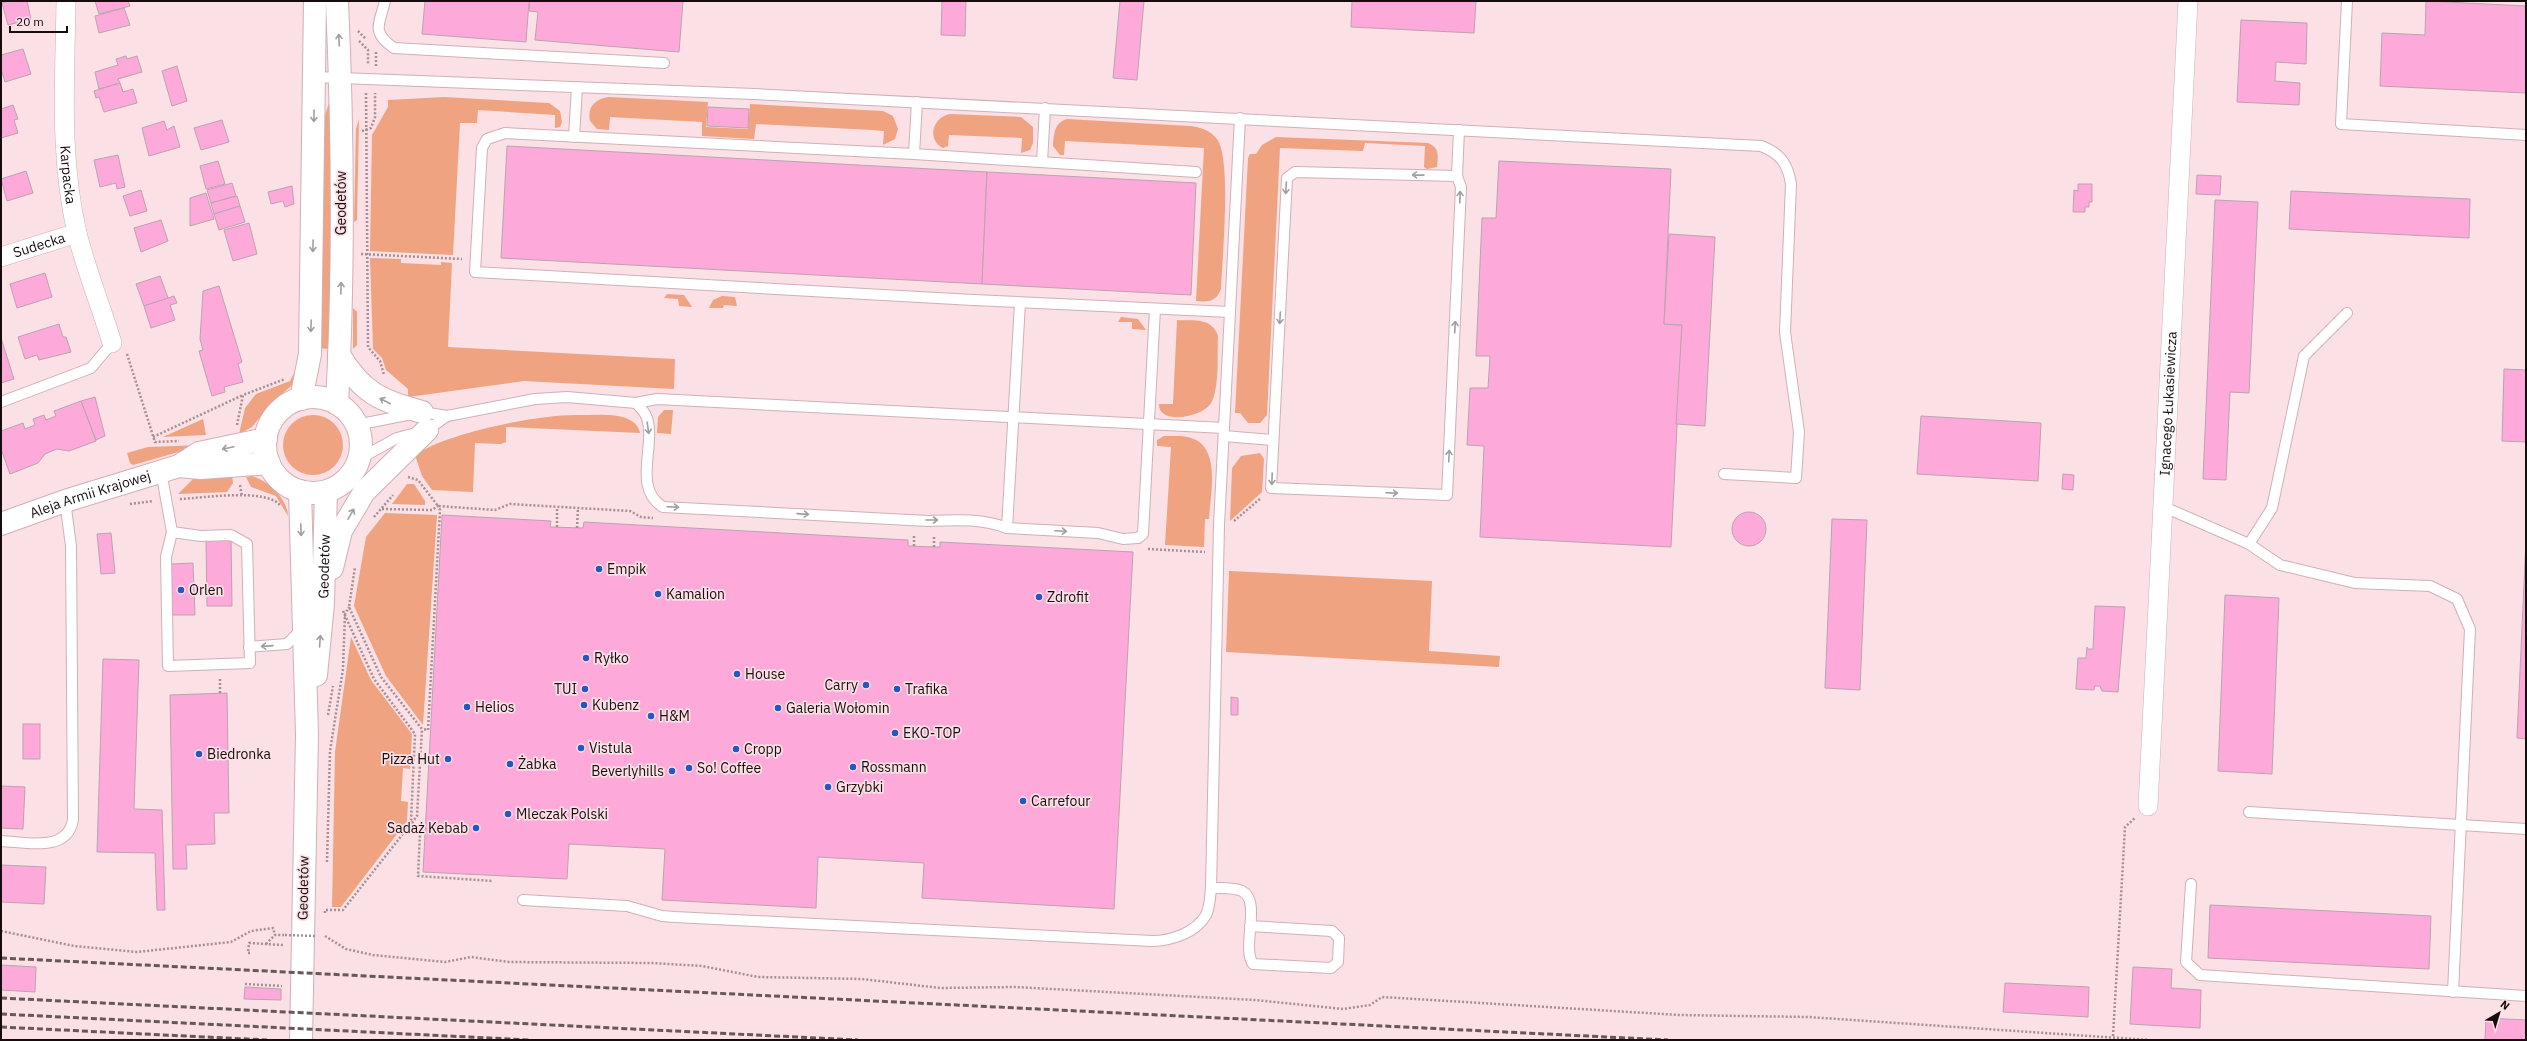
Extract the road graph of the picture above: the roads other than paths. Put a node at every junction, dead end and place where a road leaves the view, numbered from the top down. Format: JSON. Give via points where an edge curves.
{"nodes":[{"id":1,"x":66,"y":1,"type":"edge"},
{"id":2,"x":315,"y":1,"type":"edge"},
{"id":3,"x":337,"y":1,"type":"edge"},
{"id":4,"x":384,"y":1,"type":"edge"},
{"id":5,"x":2188,"y":1,"type":"edge"},
{"id":6,"x":2347,"y":1,"type":"edge"},
{"id":7,"x":664,"y":63,"type":"dead end"},
{"id":8,"x":315,"y":77,"type":"junction"},
{"id":9,"x":341,"y":78,"type":"junction"},
{"id":10,"x":577,"y":87,"type":"junction"},
{"id":11,"x":917,"y":102,"type":"junction"},
{"id":12,"x":1045,"y":108,"type":"junction"},
{"id":13,"x":1240,"y":118,"type":"junction"},
{"id":14,"x":1460,"y":130,"type":"junction"},
{"id":15,"x":2526,"y":135,"type":"edge"},
{"id":16,"x":574,"y":137,"type":"junction"},
{"id":17,"x":914,"y":154,"type":"junction"},
{"id":18,"x":1042,"y":162,"type":"junction"},
{"id":19,"x":1196,"y":172,"type":"dead end"},
{"id":20,"x":1458,"y":176,"type":"junction"},
{"id":21,"x":77,"y":233,"type":"junction"},
{"id":22,"x":1,"y":257,"type":"edge"},
{"id":23,"x":1020,"y":302,"type":"junction"},
{"id":24,"x":1155,"y":309,"type":"junction"},
{"id":25,"x":1230,"y":312,"type":"junction"},
{"id":26,"x":2347,"y":313,"type":"dead end"},
{"id":27,"x":119,"y":345,"type":"joint"},
{"id":28,"x":339,"y":355,"type":"junction"},
{"id":29,"x":301,"y":399,"type":"junction"},
{"id":30,"x":1,"y":402,"type":"edge"},
{"id":31,"x":636,"y":403,"type":"junction"},
{"id":32,"x":337,"y":404,"type":"junction"},
{"id":33,"x":447,"y":416,"type":"junction"},
{"id":34,"x":1013,"y":417,"type":"junction"},
{"id":35,"x":425,"y":421,"type":"junction"},
{"id":36,"x":356,"y":424,"type":"junction"},
{"id":37,"x":1148,"y":424,"type":"junction"},
{"id":38,"x":1224,"y":432,"type":"junction"},
{"id":39,"x":266,"y":439,"type":"junction"},
{"id":40,"x":1273,"y":440,"type":"junction"},
{"id":41,"x":235,"y":456,"type":"junction"},
{"id":42,"x":359,"y":459,"type":"junction"},
{"id":43,"x":269,"y":463,"type":"junction"},
{"id":44,"x":170,"y":468,"type":"junction"},
{"id":45,"x":1724,"y":474,"type":"dead end"},
{"id":46,"x":300,"y":492,"type":"junction"},
{"id":47,"x":326,"y":492,"type":"junction"},
{"id":48,"x":65,"y":501,"type":"junction"},
{"id":49,"x":2164,"y":507,"type":"junction"},
{"id":50,"x":1,"y":524,"type":"edge"},
{"id":51,"x":1007,"y":528,"type":"junction"},
{"id":52,"x":172,"y":532,"type":"junction"},
{"id":53,"x":2249,"y":544,"type":"junction"},
{"id":54,"x":323,"y":604,"type":"junction"},
{"id":55,"x":304,"y":626,"type":"junction"},
{"id":56,"x":249,"y":647,"type":"junction"},
{"id":57,"x":306,"y":735,"type":"junction"},
{"id":58,"x":2148,"y":806,"type":"road end"},
{"id":59,"x":2249,"y":812,"type":"dead end"},
{"id":60,"x":2462,"y":825,"type":"junction"},
{"id":61,"x":2526,"y":829,"type":"edge"},
{"id":62,"x":1,"y":841,"type":"edge"},
{"id":63,"x":2191,"y":884,"type":"dead end"},
{"id":64,"x":1211,"y":888,"type":"junction"},
{"id":65,"x":523,"y":900,"type":"dead end"},
{"id":66,"x":1250,"y":926,"type":"junction"},
{"id":67,"x":2453,"y":992,"type":"junction"},
{"id":68,"x":2526,"y":996,"type":"edge"},
{"id":69,"x":301,"y":1040,"type":"edge"}],
"edges":[{"from":1,"to":21,"type":"street","name":"Karpacka","via":[[63,118]]},
{"from":2,"to":8,"type":"main road","name":"Geodetów"},
{"from":9,"to":3,"type":"main road","name":"Geodetów","one_way":true},
{"from":4,"to":7,"type":"lane","via":[[378,20],[379,33],[385,42],[394,48]]},
{"from":5,"to":49,"type":"street","name":"Ignacego Łukasiewicza"},
{"from":6,"to":15,"type":"lane","via":[[2341,124]]},
{"from":8,"to":9,"type":"lane"},
{"from":8,"to":29,"type":"main road","name":"Geodetów","one_way":true,"via":[[310,354]]},
{"from":9,"to":10,"type":"lane"},
{"from":28,"to":9,"type":"main road","name":"Geodetów","one_way":true,"via":[[342,258]]},
{"from":10,"to":11,"type":"lane"},
{"from":10,"to":16,"type":"lane"},
{"from":11,"to":12,"type":"lane"},
{"from":11,"to":17,"type":"lane"},
{"from":12,"to":13,"type":"lane"},
{"from":12,"to":18,"type":"lane"},
{"from":13,"to":14,"type":"lane"},
{"from":13,"to":25,"type":"lane"},
{"from":14,"to":20,"type":"lane"},
{"from":14,"to":45,"type":"lane","via":[[1749,144],[1761,146],[1779,156],[1787,166],[1791,184],[1785,332],[1799,432],[1796,478]]},
{"from":16,"to":17,"type":"lane"},
{"from":16,"to":23,"type":"lane","via":[[505,133],[487,139],[482,148],[475,272]]},
{"from":17,"to":18,"type":"lane"},
{"from":18,"to":19,"type":"lane"},
{"from":20,"to":40,"type":"lane","one_way":true,"via":[[1295,172],[1287,178]]},
{"from":40,"to":20,"type":"lane","one_way":true,"via":[[1271,488],[1447,495],[1461,187]]},
{"from":21,"to":22,"type":"street","name":"Sudecka"},
{"from":21,"to":27,"type":"street","name":"Karpacka"},
{"from":23,"to":24,"type":"lane"},
{"from":23,"to":34,"type":"lane"},
{"from":24,"to":25,"type":"lane"},
{"from":24,"to":37,"type":"lane"},
{"from":25,"to":38,"type":"lane"},
{"from":26,"to":53,"type":"lane","via":[[2304,356],[2272,508]]},
{"from":27,"to":30,"type":"lane","via":[[91,368]]},
{"from":28,"to":32,"type":"main road","name":"Geodetów"},
{"from":35,"to":28,"type":"main road","one_way":true,"via":[[368,392]]},
{"from":29,"to":32,"type":"main road","via":[[319,398]]},
{"from":29,"to":39,"type":"main road","via":[[286,406],[275,417]]},
{"from":31,"to":33,"type":"lane","via":[[567,397],[534,398]]},
{"from":31,"to":34,"type":"lane","via":[[657,399]]},
{"from":31,"to":51,"type":"lane","one_way":true,"via":[[647,417],[649,435],[646,485],[655,502],[663,507],[993,522]]},
{"from":32,"to":36,"type":"main road"},
{"from":33,"to":35,"type":"lane"},
{"from":33,"to":35,"type":"lane"},
{"from":34,"to":37,"type":"lane"},
{"from":34,"to":51,"type":"lane"},
{"from":35,"to":36,"type":"lane"},
{"from":35,"to":42,"type":"lane"},
{"from":54,"to":35,"type":"main road","one_way":true,"via":[[341,531],[364,492],[409,448]]},
{"from":36,"to":42,"type":"main road","via":[[360,442]]},
{"from":37,"to":38,"type":"lane"},
{"from":51,"to":37,"type":"lane","one_way":true,"via":[[1098,533],[1123,539],[1138,538],[1143,534]]},
{"from":38,"to":40,"type":"lane"},
{"from":38,"to":64,"type":"lane","via":[[1219,525]]},
{"from":39,"to":41,"type":"main road","name":"Aleja Armii Krajowej","one_way":true},
{"from":39,"to":43,"type":"main road"},
{"from":41,"to":43,"type":"main road","name":"Aleja Armii Krajowej"},
{"from":41,"to":44,"type":"main road","name":"Aleja Armii Krajowej","via":[[201,468]]},
{"from":42,"to":47,"type":"main road","via":[[346,480]]},
{"from":43,"to":46,"type":"main road","via":[[278,478]]},
{"from":44,"to":48,"type":"main road","name":"Aleja Armii Krajowej"},
{"from":44,"to":52,"type":"lane","via":[[168,499]]},
{"from":46,"to":47,"type":"main road"},
{"from":46,"to":55,"type":"main road","name":"Geodetów","one_way":true},
{"from":47,"to":54,"type":"main road","name":"Geodetów"},
{"from":48,"to":50,"type":"main road","name":"Aleja Armii Krajowej"},
{"from":48,"to":62,"type":"lane","via":[[71,546],[73,820],[68,833],[56,842]]},
{"from":49,"to":53,"type":"lane"},
{"from":49,"to":58,"type":"street","name":"Ignacego Łukasiewicza"},
{"from":52,"to":56,"type":"lane","via":[[200,536],[232,535],[247,544]]},
{"from":52,"to":56,"type":"lane","via":[[166,557],[168,666],[250,663]]},
{"from":53,"to":60,"type":"lane","via":[[2280,565],[2355,583],[2430,586],[2457,599],[2470,629]]},
{"from":57,"to":54,"type":"main road","name":"Geodetów","one_way":true,"via":[[319,659]]},
{"from":55,"to":56,"type":"lane","one_way":true,"via":[[287,644]]},
{"from":55,"to":57,"type":"main road","name":"Geodetów"},
{"from":57,"to":69,"type":"main road","name":"Geodetów"},
{"from":59,"to":60,"type":"lane"},
{"from":60,"to":61,"type":"lane"},
{"from":60,"to":67,"type":"lane"},
{"from":63,"to":67,"type":"lane","via":[[2186,962],[2200,975]]},
{"from":64,"to":65,"type":"lane","via":[[1206,916],[1195,927],[1166,941],[668,916],[627,906]]},
{"from":64,"to":66,"type":"lane","via":[[1241,890],[1248,895],[1251,903]]},
{"from":66,"to":66,"type":"lane","via":[[1250,958],[1253,964],[1331,968],[1338,962],[1340,938],[1332,932]]},
{"from":67,"to":68,"type":"lane"}]}
